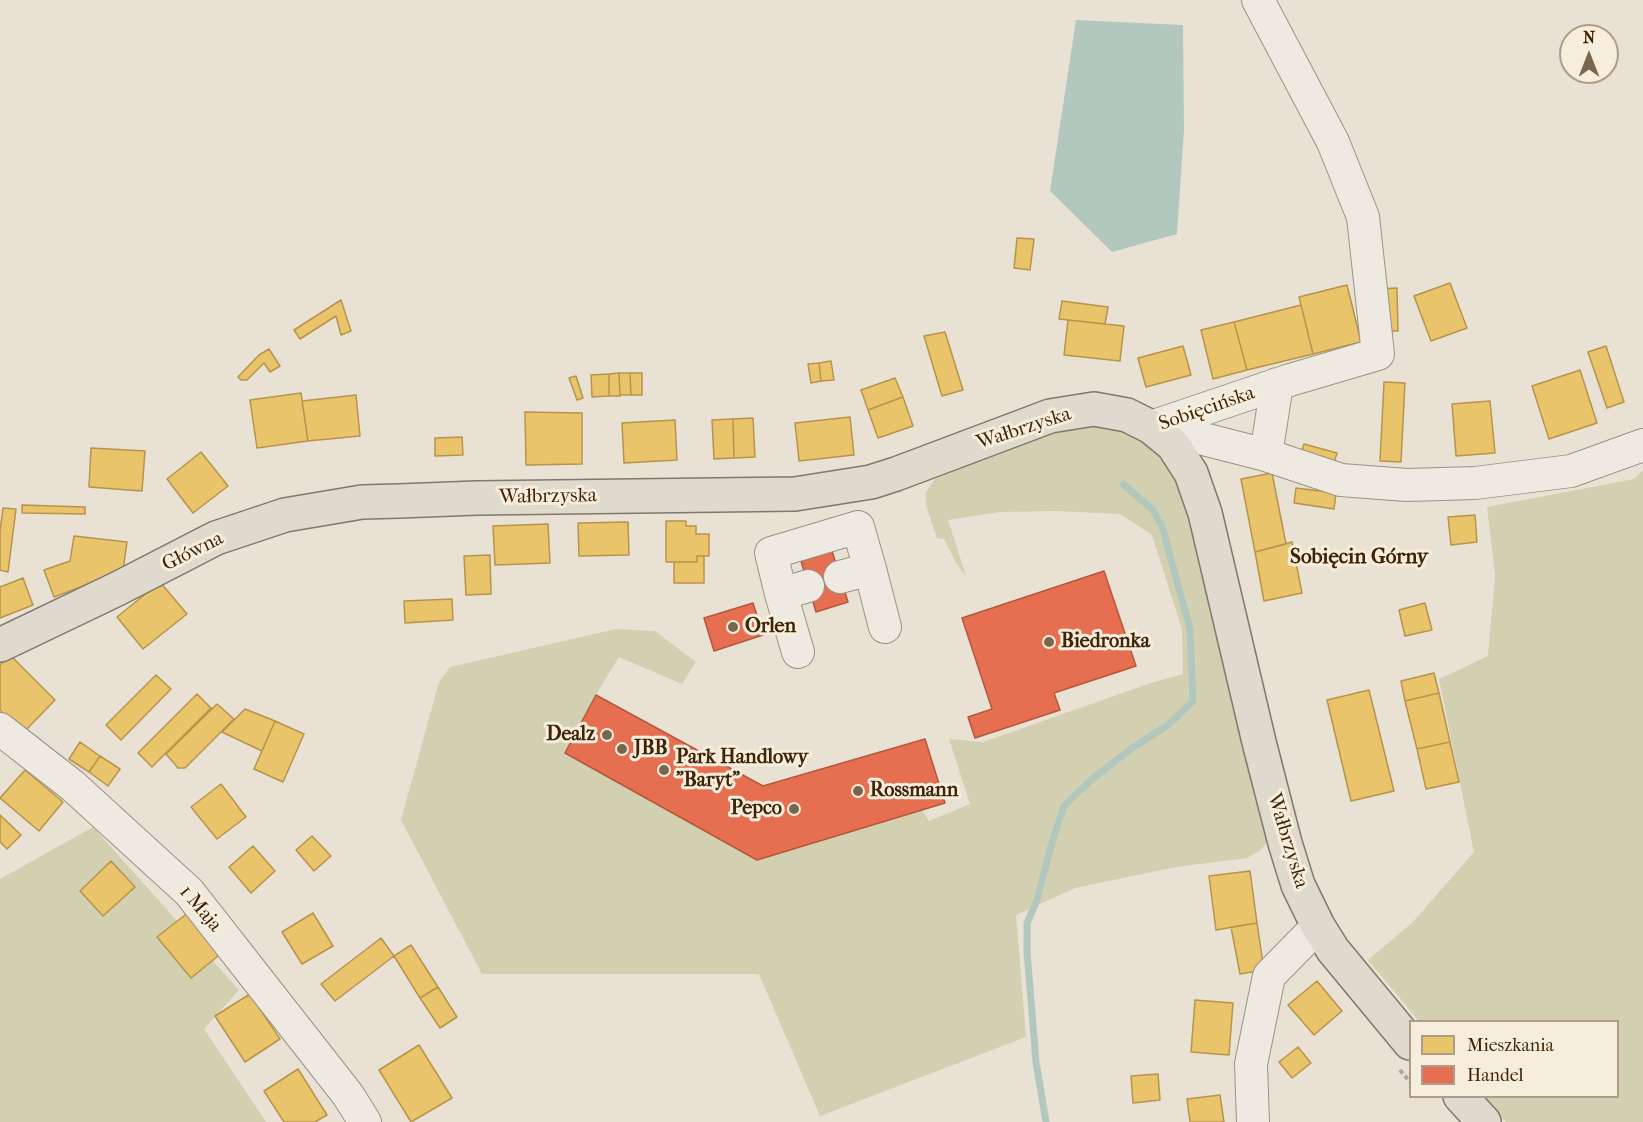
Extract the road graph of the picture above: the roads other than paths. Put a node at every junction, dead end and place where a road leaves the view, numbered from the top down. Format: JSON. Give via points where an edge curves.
{"nodes":[{"id":1,"x":1258,"y":0,"type":"edge"},
{"id":2,"x":1277,"y":384,"type":"junction"},
{"id":3,"x":1151,"y":427,"type":"junction"},
{"id":4,"x":1643,"y":445,"type":"edge"},
{"id":5,"x":1266,"y":455,"type":"junction"},
{"id":6,"x":399,"y":501,"type":"joint"},
{"id":7,"x":870,"y":569,"type":"junction"},
{"id":8,"x":840,"y":577,"type":"dead end"},
{"id":9,"x":885,"y":627,"type":"dead end"},
{"id":10,"x":0,"y":645,"type":"edge"},
{"id":11,"x":798,"y":652,"type":"dead end"},
{"id":12,"x":0,"y":729,"type":"edge"},
{"id":13,"x":1318,"y":926,"type":"junction"},
{"id":14,"x":1409,"y":1041,"type":"edge"},
{"id":15,"x":1462,"y":1098,"type":"edge"},
{"id":16,"x":365,"y":1122,"type":"edge"},
{"id":17,"x":1253,"y":1122,"type":"edge"},
{"id":18,"x":1484,"y":1122,"type":"edge"}],
"edges":[{"from":1,"to":2,"type":"street","name":"Sobięcińska","via":[[1333,142],[1363,217],[1378,354]]},
{"from":2,"to":3,"type":"street","name":"Sobięcińska"},
{"from":2,"to":5,"type":"street"},
{"from":3,"to":5,"type":"street","name":"Sobięcińska"},
{"from":3,"to":6,"type":"main road","name":"Wałbrzyska","via":[[1127,415],[1094,409],[1050,416],[870,482],[795,494]]},
{"from":3,"to":13,"type":"main road","name":"Wałbrzyska","via":[[1173,445],[1191,473],[1205,513],[1285,843],[1298,885]]},
{"from":4,"to":5,"type":"street","name":"Sobięcińska","via":[[1571,471],[1475,483],[1341,480]]},
{"from":6,"to":10,"type":"main road","name":"Główna","via":[[362,502],[285,515],[216,538]]},
{"from":7,"to":8,"type":"street"},
{"from":7,"to":9,"type":"street"},
{"from":7,"to":11,"type":"street","via":[[858,527],[771,553],[795,590]]},
{"from":12,"to":16,"type":"street","name":"1 Maja","via":[[73,786],[189,892]]},
{"from":13,"to":14,"type":"main road","name":"Wałbrzyska","via":[[1348,969]]},
{"from":13,"to":17,"type":"street","via":[[1269,976],[1251,1064]]},
{"from":15,"to":18,"type":"main road"}]}
